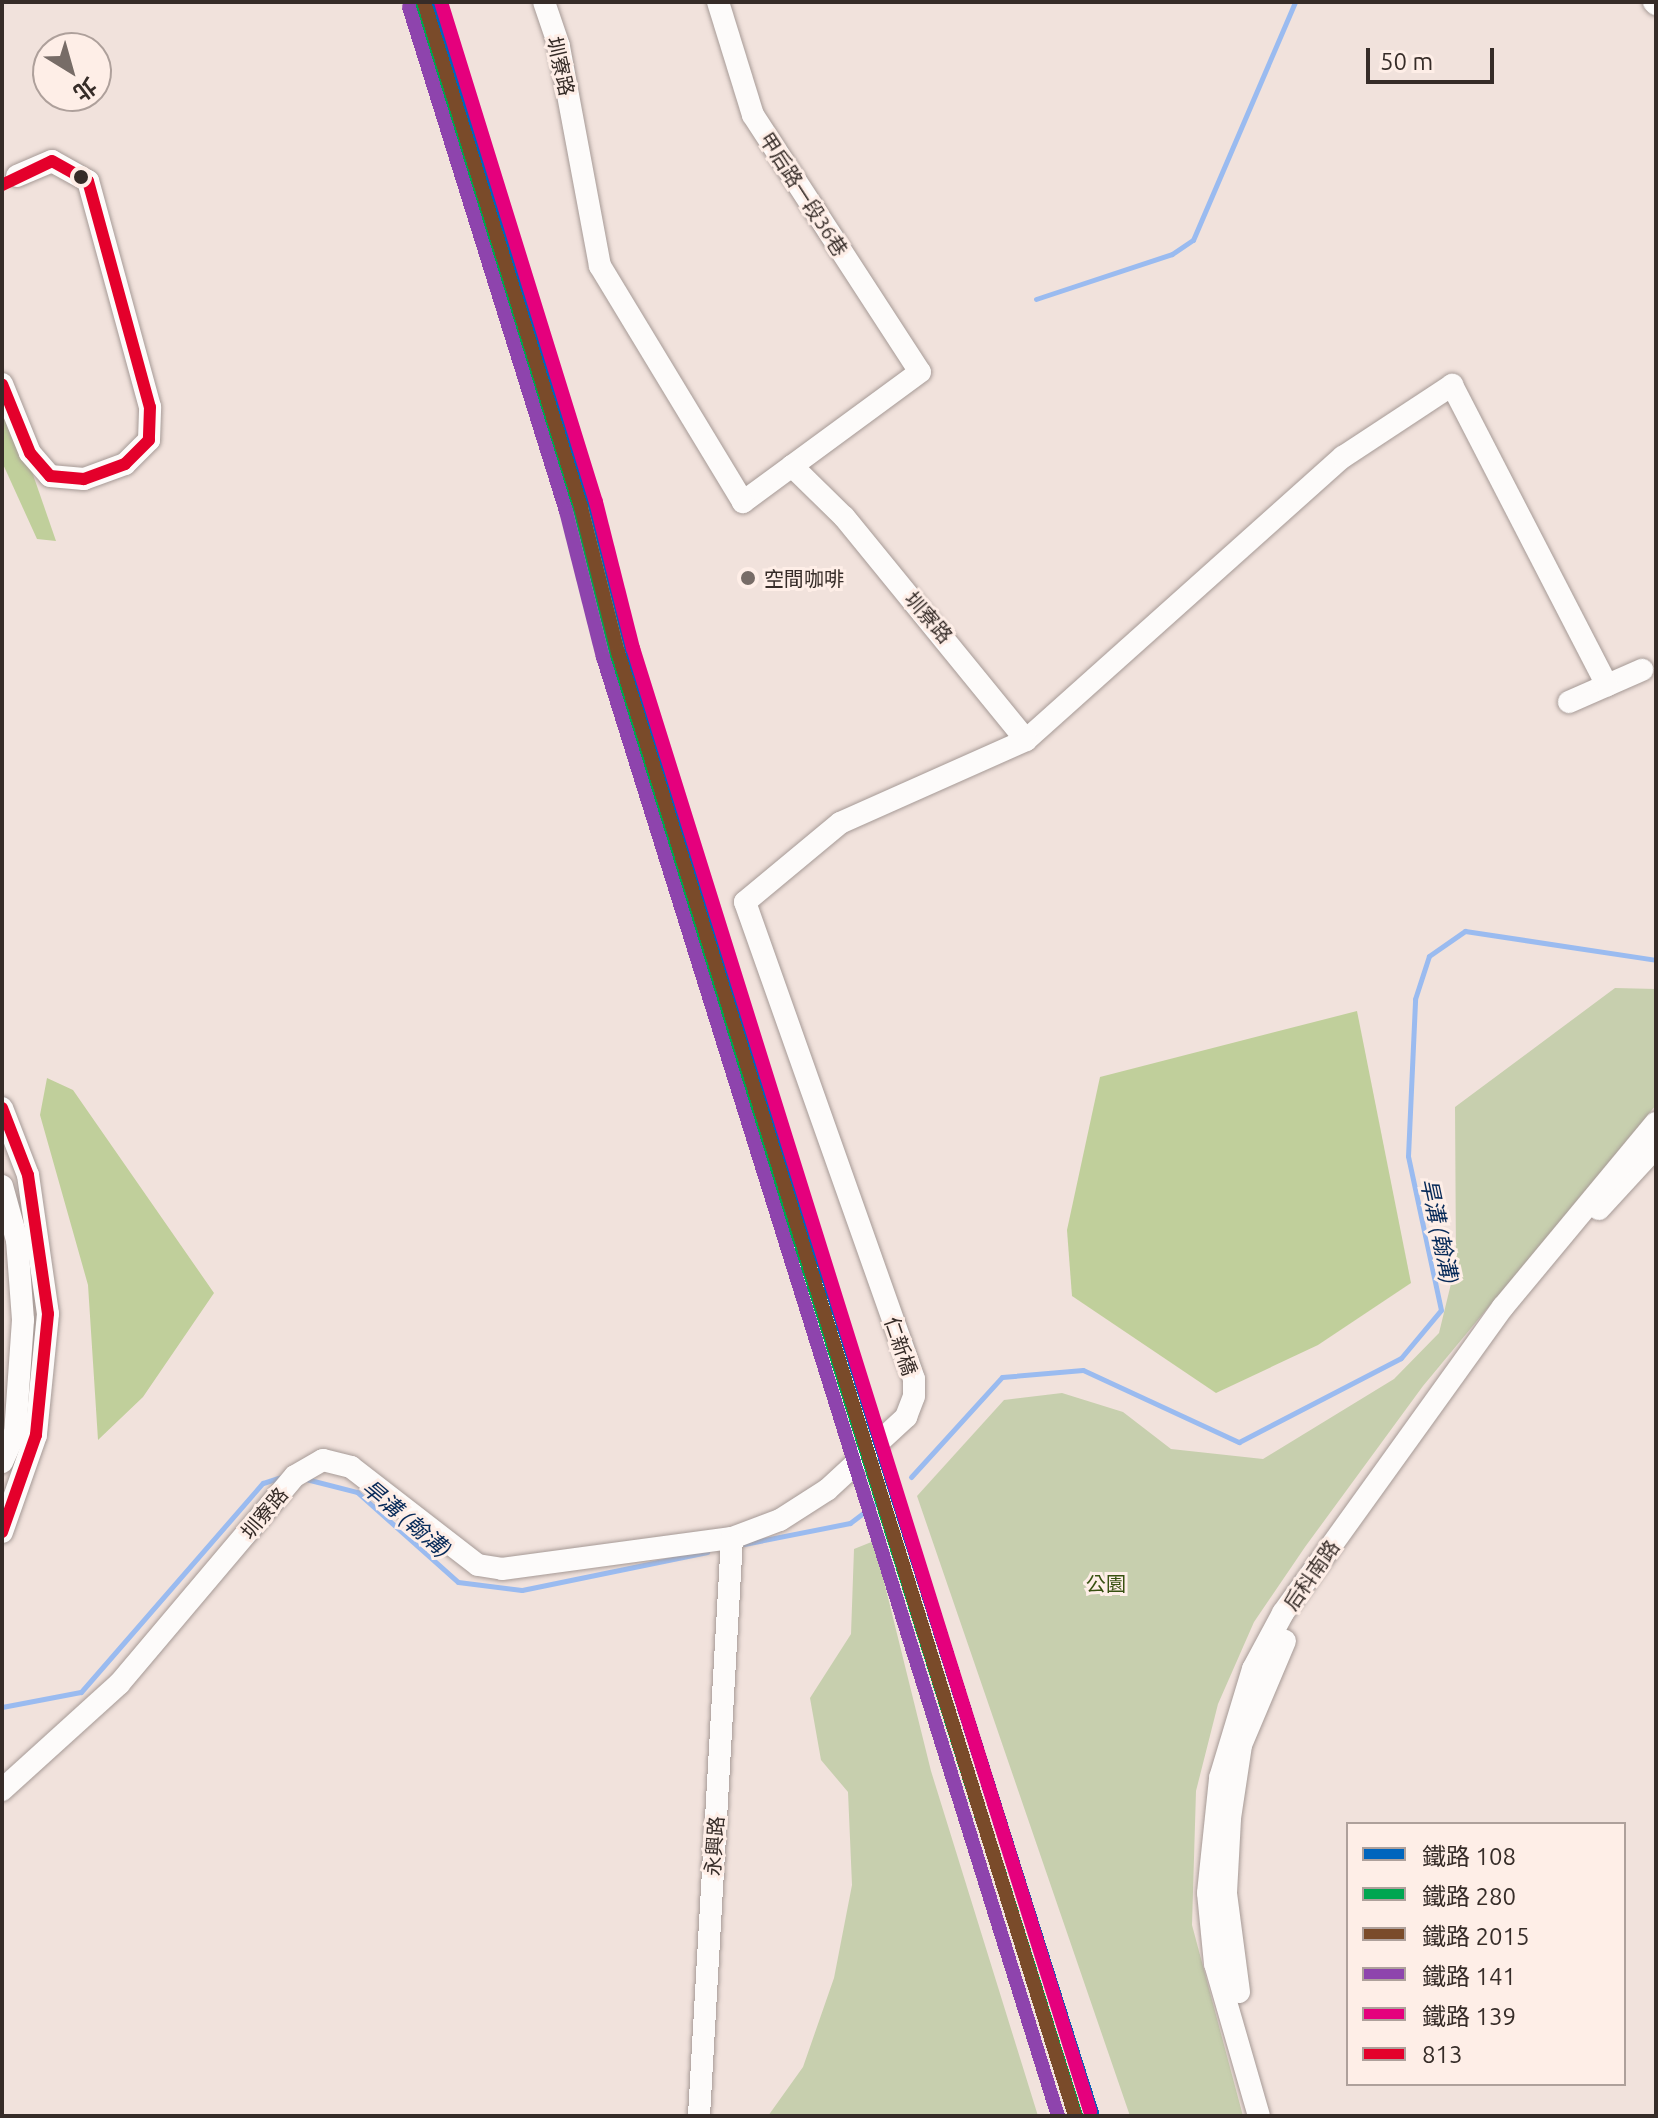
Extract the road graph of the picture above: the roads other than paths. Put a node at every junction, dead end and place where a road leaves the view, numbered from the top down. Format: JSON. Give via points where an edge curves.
{"nodes":[{"id":1,"x":544,"y":2,"type":"edge"},
{"id":2,"x":718,"y":2,"type":"edge"},
{"id":3,"x":17,"y":176,"type":"dead end"},
{"id":4,"x":2,"y":384,"type":"edge"},
{"id":5,"x":792,"y":466,"type":"junction"},
{"id":6,"x":1642,"y":670,"type":"dead end"},
{"id":7,"x":1607,"y":685,"type":"junction"},
{"id":8,"x":1569,"y":702,"type":"dead end"},
{"id":9,"x":1026,"y":740,"type":"junction"},
{"id":10,"x":2,"y":1108,"type":"edge"},
{"id":11,"x":1656,"y":1123,"type":"edge"},
{"id":12,"x":1656,"y":1147,"type":"edge"},
{"id":13,"x":2,"y":1186,"type":"edge"},
{"id":14,"x":2,"y":1462,"type":"edge"},
{"id":15,"x":2,"y":1532,"type":"edge"},
{"id":16,"x":732,"y":1538,"type":"junction"},
{"id":17,"x":2,"y":1790,"type":"edge"},
{"id":18,"x":699,"y":2116,"type":"edge"},
{"id":19,"x":1259,"y":2116,"type":"edge"},
{"id":20,"x":1274,"y":2116,"type":"edge"}],
"edges":[{"from":1,"to":5,"type":"street","name":"圳寮路","via":[[559,46],[600,266],[743,502]]},
{"from":2,"to":5,"type":"street","name":"甲后路一段36巷","via":[[753,115],[920,372]]},
{"from":3,"to":4,"type":"street","via":[[52,161],[88,181],[150,407],[149,440],[125,464],[84,479],[50,476],[30,453]]},
{"from":5,"to":9,"type":"street","name":"圳寮路","via":[[894,576]]},
{"from":6,"to":7,"type":"street"},
{"from":7,"to":8,"type":"street"},
{"from":7,"to":9,"type":"street","via":[[1452,385],[1343,457]]},
{"from":9,"to":16,"type":"street","name":"仁新橋","via":[[840,823],[745,902],[914,1379],[914,1396],[906,1417],[827,1490]]},
{"from":10,"to":15,"type":"street","via":[[31,1190],[48,1314],[36,1435]]},
{"from":11,"to":19,"type":"street","name":"后科南路","via":[[1503,1307],[1283,1613],[1253,1669],[1220,1778],[1208,1893],[1215,1964]]},
{"from":12,"to":20,"type":"street","name":"后科南路","via":[[1515,1315],[1295,1621],[1268,1674],[1241,1745],[1226,1893],[1231,1965]]},
{"from":13,"to":14,"type":"street","via":[[17,1240],[23,1320],[15,1433]]},
{"from":16,"to":17,"type":"street","name":"圳寮路","via":[[502,1569],[478,1565],[351,1467],[323,1460],[295,1476],[119,1684]]},
{"from":16,"to":18,"type":"street","name":"永興路"}]}
